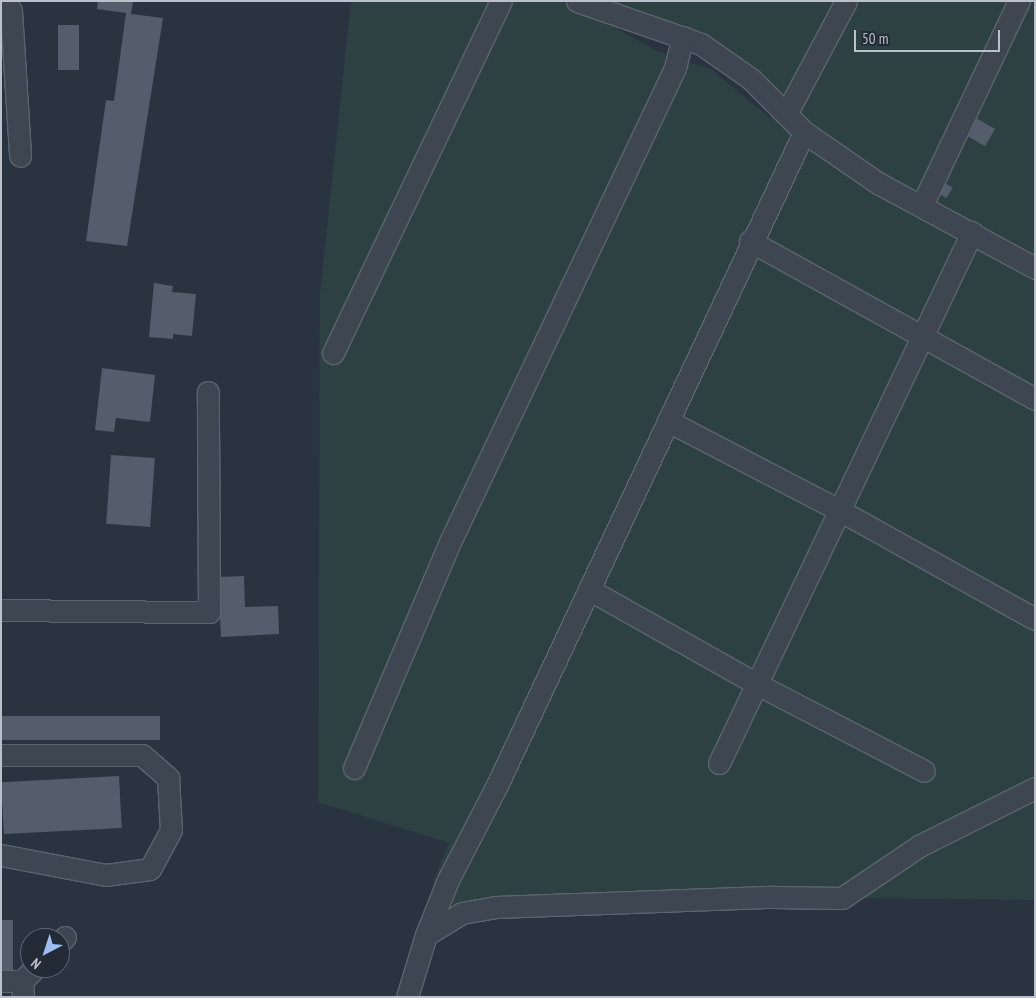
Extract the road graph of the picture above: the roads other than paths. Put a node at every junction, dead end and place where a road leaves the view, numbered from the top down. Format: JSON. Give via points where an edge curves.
{"nodes":[{"id":1,"x":6,"y":1,"type":"edge"},
{"id":2,"x":501,"y":1,"type":"edge"},
{"id":3,"x":577,"y":1,"type":"edge"},
{"id":4,"x":846,"y":1,"type":"edge"},
{"id":5,"x":1019,"y":1,"type":"edge"},
{"id":6,"x":683,"y":37,"type":"junction"},
{"id":7,"x":786,"y":114,"type":"junction"},
{"id":8,"x":804,"y":132,"type":"junction"},
{"id":9,"x":20,"y":156,"type":"dead end"},
{"id":10,"x":922,"y":205,"type":"junction"},
{"id":11,"x":972,"y":232,"type":"junction"},
{"id":12,"x":750,"y":241,"type":"junction"},
{"id":13,"x":1035,"y":268,"type":"edge"},
{"id":14,"x":920,"y":336,"type":"junction"},
{"id":15,"x":333,"y":353,"type":"dead end"},
{"id":16,"x":208,"y":392,"type":"dead end"},
{"id":17,"x":1035,"y":399,"type":"edge"},
{"id":18,"x":668,"y":421,"type":"junction"},
{"id":19,"x":839,"y":510,"type":"junction"},
{"id":20,"x":590,"y":590,"type":"junction"},
{"id":21,"x":1,"y":610,"type":"edge"},
{"id":22,"x":1035,"y":619,"type":"edge"},
{"id":23,"x":757,"y":684,"type":"junction"},
{"id":24,"x":1,"y":755,"type":"edge"},
{"id":25,"x":720,"y":763,"type":"dead end"},
{"id":26,"x":354,"y":768,"type":"dead end"},
{"id":27,"x":924,"y":771,"type":"dead end"},
{"id":28,"x":1035,"y":788,"type":"edge"},
{"id":29,"x":1,"y":855,"type":"edge"},
{"id":30,"x":426,"y":935,"type":"junction"},
{"id":31,"x":1,"y":981,"type":"edge"},
{"id":32,"x":27,"y":982,"type":"edge"},
{"id":33,"x":407,"y":997,"type":"edge"}],
"edges":[{"from":1,"to":9,"type":"street","via":[[11,11]]},
{"from":2,"to":15,"type":"street"},
{"from":3,"to":6,"type":"street"},
{"from":4,"to":7,"type":"street"},
{"from":5,"to":10,"type":"street"},
{"from":6,"to":7,"type":"street","via":[[701,44],[751,79]]},
{"from":6,"to":26,"type":"street","via":[[675,68],[450,542]]},
{"from":7,"to":8,"type":"street"},
{"from":8,"to":10,"type":"street","via":[[878,183]]},
{"from":8,"to":12,"type":"street"},
{"from":10,"to":11,"type":"street"},
{"from":11,"to":13,"type":"street"},
{"from":11,"to":14,"type":"street"},
{"from":12,"to":14,"type":"street"},
{"from":12,"to":18,"type":"street"},
{"from":14,"to":17,"type":"street"},
{"from":14,"to":19,"type":"street"},
{"from":16,"to":21,"type":"street","via":[[209,612]]},
{"from":18,"to":19,"type":"street"},
{"from":18,"to":20,"type":"street"},
{"from":19,"to":22,"type":"street"},
{"from":19,"to":23,"type":"street"},
{"from":20,"to":23,"type":"street"},
{"from":20,"to":30,"type":"street","via":[[448,880]]},
{"from":23,"to":25,"type":"street"},
{"from":23,"to":27,"type":"street"},
{"from":24,"to":29,"type":"street","via":[[142,755],[168,778],[171,830],[150,869],[106,875]]},
{"from":28,"to":30,"type":"street","via":[[919,846],[842,898],[773,896],[496,907],[462,913]]},
{"from":30,"to":33,"type":"street"},
{"from":31,"to":32,"type":"street"}]}
